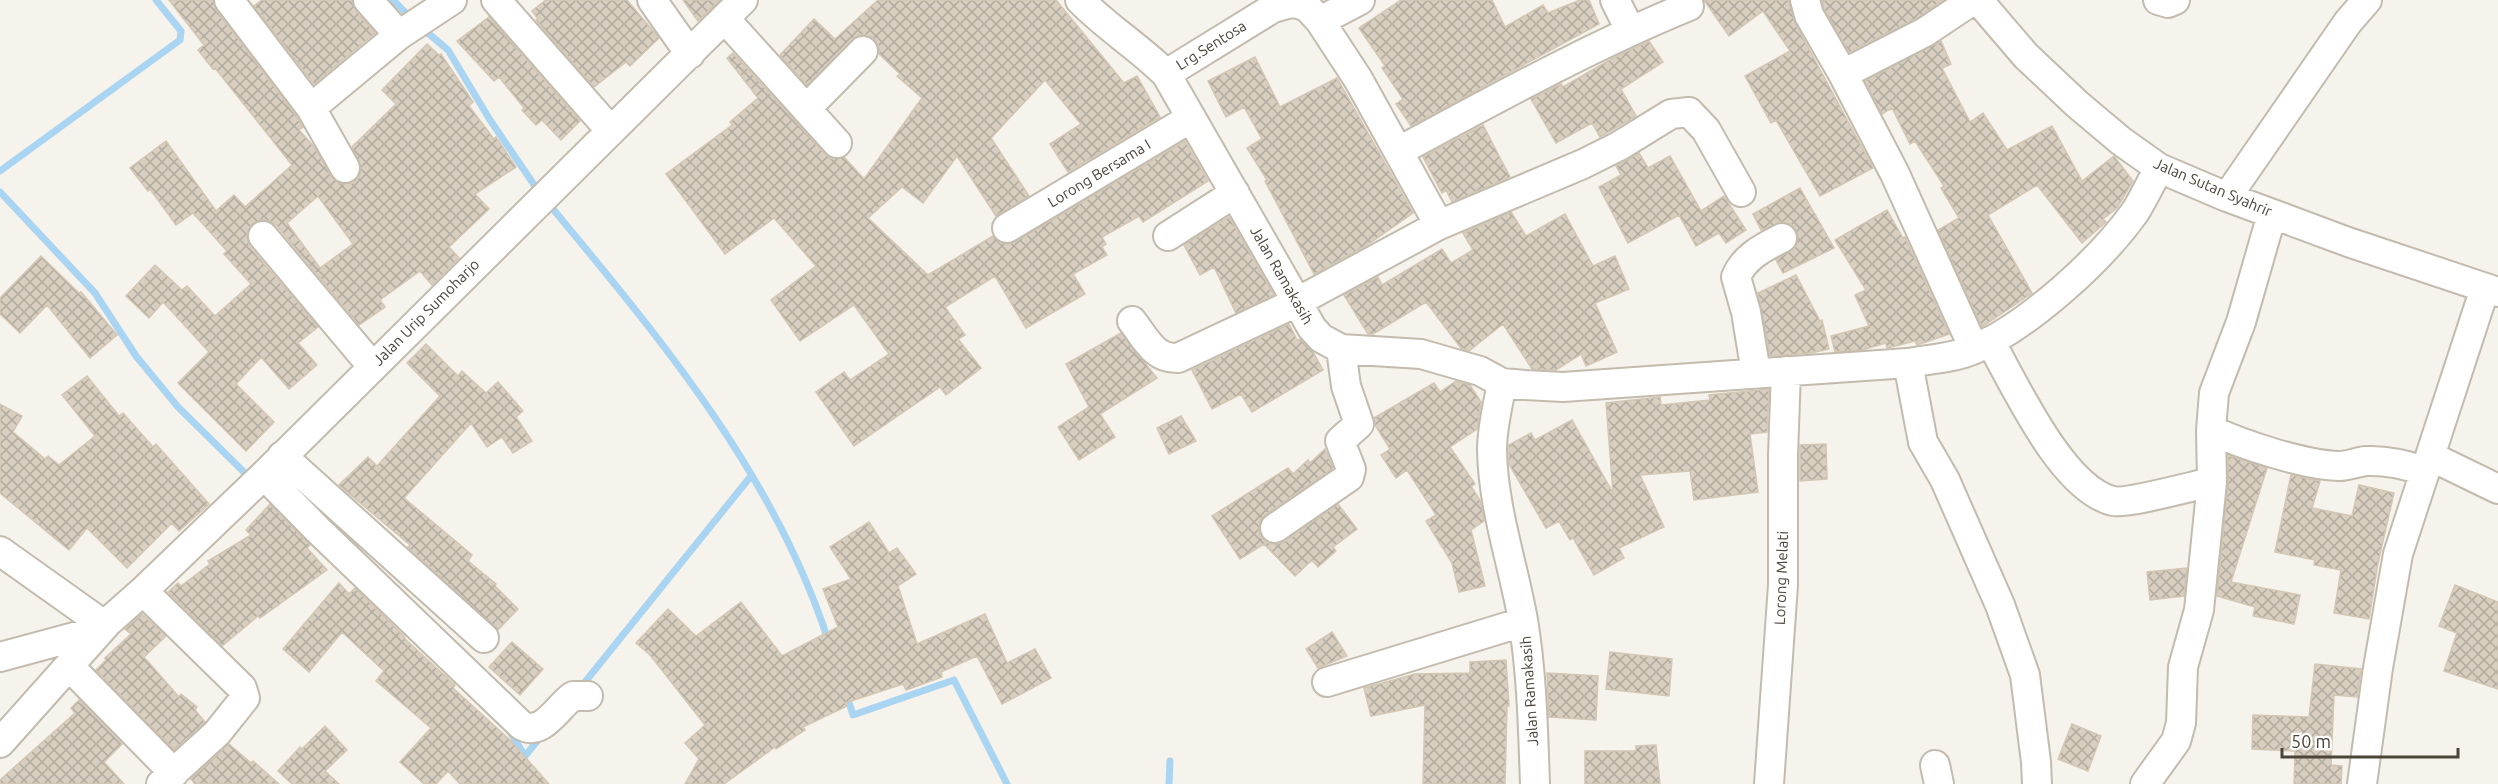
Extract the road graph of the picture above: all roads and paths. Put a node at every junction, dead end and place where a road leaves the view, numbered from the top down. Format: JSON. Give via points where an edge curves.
{"nodes":[{"id":1,"x":229,"y":0,"type":"edge"},
{"id":2,"x":368,"y":0,"type":"edge"},
{"id":3,"x":496,"y":0,"type":"edge"},
{"id":4,"x":652,"y":0,"type":"edge"},
{"id":5,"x":1360,"y":0,"type":"edge"},
{"id":6,"x":1615,"y":0,"type":"edge"},
{"id":7,"x":1805,"y":0,"type":"edge"},
{"id":8,"x":1973,"y":0,"type":"edge"},
{"id":9,"x":1978,"y":0,"type":"edge"},
{"id":10,"x":2158,"y":0,"type":"edge"},
{"id":11,"x":2175,"y":0,"type":"edge"},
{"id":12,"x":2367,"y":0,"type":"edge"},
{"id":13,"x":1093,"y":4,"type":"edge"},
{"id":14,"x":443,"y":6,"type":"edge"},
{"id":15,"x":1689,"y":6,"type":"dead end"},
{"id":16,"x":734,"y":10,"type":"edge"},
{"id":17,"x":1320,"y":21,"type":"junction"},
{"id":18,"x":1630,"y":30,"type":"junction"},
{"id":19,"x":405,"y":32,"type":"junction"},
{"id":20,"x":863,"y":51,"type":"dead end"},
{"id":21,"x":690,"y":54,"type":"junction"},
{"id":22,"x":1166,"y":74,"type":"junction"},
{"id":23,"x":1843,"y":74,"type":"junction"},
{"id":24,"x":311,"y":108,"type":"junction"},
{"id":25,"x":806,"y":109,"type":"junction"},
{"id":26,"x":1191,"y":118,"type":"junction"},
{"id":27,"x":611,"y":131,"type":"junction"},
{"id":28,"x":837,"y":143,"type":"dead end"},
{"id":29,"x":1399,"y":151,"type":"junction"},
{"id":30,"x":345,"y":168,"type":"dead end"},
{"id":31,"x":2159,"y":168,"type":"junction"},
{"id":32,"x":1234,"y":192,"type":"junction"},
{"id":33,"x":1741,"y":192,"type":"dead end"},
{"id":34,"x":2227,"y":197,"type":"junction"},
{"id":35,"x":2272,"y":214,"type":"junction"},
{"id":36,"x":1439,"y":225,"type":"junction"},
{"id":37,"x":1007,"y":228,"type":"dead end"},
{"id":38,"x":263,"y":236,"type":"dead end"},
{"id":39,"x":1168,"y":236,"type":"dead end"},
{"id":40,"x":1782,"y":238,"type":"dead end"},
{"id":41,"x":2491,"y":290,"type":"edge"},
{"id":42,"x":1297,"y":302,"type":"junction"},
{"id":43,"x":1132,"y":321,"type":"dead end"},
{"id":44,"x":1982,"y":345,"type":"junction"},
{"id":45,"x":1341,"y":349,"type":"junction"},
{"id":46,"x":1908,"y":363,"type":"junction"},
{"id":47,"x":372,"y":366,"type":"junction"},
{"id":48,"x":1786,"y":371,"type":"junction"},
{"id":49,"x":1756,"y":373,"type":"junction"},
{"id":50,"x":1502,"y":383,"type":"junction"},
{"id":51,"x":2211,"y":430,"type":"junction"},
{"id":52,"x":2427,"y":463,"type":"junction"},
{"id":53,"x":262,"y":475,"type":"junction"},
{"id":54,"x":2212,"y":482,"type":"junction"},
{"id":55,"x":2498,"y":489,"type":"edge"},
{"id":56,"x":1275,"y":528,"type":"dead end"},
{"id":57,"x":0,"y":551,"type":"edge"},
{"id":58,"x":143,"y":591,"type":"junction"},
{"id":59,"x":1523,"y":622,"type":"junction"},
{"id":60,"x":104,"y":626,"type":"junction"},
{"id":61,"x":484,"y":638,"type":"dead end"},
{"id":62,"x":0,"y":657,"type":"edge"},
{"id":63,"x":69,"y":666,"type":"junction"},
{"id":64,"x":1327,"y":682,"type":"dead end"},
{"id":65,"x":588,"y":696,"type":"dead end"},
{"id":66,"x":0,"y":742,"type":"edge"},
{"id":67,"x":168,"y":779,"type":"edge"},
{"id":68,"x":1535,"y":784,"type":"edge"},
{"id":69,"x":1769,"y":784,"type":"edge"},
{"id":70,"x":2037,"y":784,"type":"edge"},
{"id":71,"x":2145,"y":784,"type":"edge"},
{"id":72,"x":2365,"y":784,"type":"edge"}],
"edges":[{"from":1,"to":24,"type":"street"},
{"from":2,"to":19,"type":"street"},
{"from":3,"to":27,"type":"street"},
{"from":4,"to":21,"type":"street"},
{"from":5,"to":17,"type":"street"},
{"from":6,"to":18,"type":"street"},
{"from":7,"to":23,"type":"street","via":[[1809,15]]},
{"from":8,"to":23,"type":"street","via":[[1925,32]]},
{"from":9,"to":31,"type":"street","name":"Jalan Sutan Syahrir","via":[[2026,56],[2077,104]]},
{"from":10,"to":11,"type":"street"},
{"from":12,"to":34,"type":"street"},
{"from":13,"to":22,"type":"street","name":"Jalan Ramakasih"},
{"from":14,"to":19,"type":"street"},
{"from":15,"to":18,"type":"street"},
{"from":16,"to":21,"type":"street","name":"Jalan Urip Sumoharjo"},
{"from":16,"to":25,"type":"street"},
{"from":17,"to":22,"type":"street","name":"Lrg.Sentosa","via":[[1299,4],[1282,5]]},
{"from":17,"to":29,"type":"street"},
{"from":18,"to":29,"type":"street"},
{"from":19,"to":24,"type":"street"},
{"from":20,"to":25,"type":"street"},
{"from":21,"to":27,"type":"street","name":"Jalan Urip Sumoharjo"},
{"from":22,"to":26,"type":"street","name":"Jalan Ramakasih"},
{"from":23,"to":44,"type":"street"},
{"from":24,"to":30,"type":"street"},
{"from":25,"to":28,"type":"street"},
{"from":26,"to":32,"type":"street","name":"Jalan Ramakasih"},
{"from":26,"to":37,"type":"street","name":"Lorong Bersama I"},
{"from":27,"to":47,"type":"street","name":"Jalan Urip Sumoharjo"},
{"from":29,"to":36,"type":"street"},
{"from":31,"to":34,"type":"street","name":"Jalan Sutan Syahrir"},
{"from":31,"to":44,"type":"street","via":[[2135,212],[2102,251],[2064,288]]},
{"from":32,"to":39,"type":"street"},
{"from":32,"to":42,"type":"street","name":"Jalan Ramakasih"},
{"from":33,"to":36,"type":"street","via":[[1702,124],[1683,111],[1583,164]]},
{"from":34,"to":35,"type":"street","name":"Jalan Sutan Syahrir"},
{"from":35,"to":41,"type":"street","name":"Jalan Sutan Syahrir"},
{"from":35,"to":51,"type":"street","via":[[2241,322],[2214,393]]},
{"from":36,"to":42,"type":"street"},
{"from":38,"to":47,"type":"street"},
{"from":40,"to":49,"type":"street","via":[[1743,263],[1736,277]]},
{"from":41,"to":52,"type":"street"},
{"from":42,"to":43,"type":"street","via":[[1178,358],[1166,359],[1157,353]]},
{"from":42,"to":45,"type":"street","name":"Jalan Ramakasih","via":[[1321,339]]},
{"from":44,"to":46,"type":"street","via":[[1955,356]]},
{"from":44,"to":54,"type":"street","via":[[2063,463],[2083,485],[2115,501]]},
{"from":45,"to":50,"type":"street","name":"Jalan Ramakasih","via":[[1421,354],[1480,371]]},
{"from":45,"to":56,"type":"street","via":[[1346,386],[1359,424],[1340,441],[1351,469],[1349,477]]},
{"from":46,"to":48,"type":"street"},
{"from":46,"to":70,"type":"street","via":[[1923,442],[1945,480],[1995,594],[2025,675]]},
{"from":47,"to":53,"type":"street","name":"Jalan Urip Sumoharjo"},
{"from":48,"to":49,"type":"street"},
{"from":48,"to":69,"type":"street","name":"Lorong Melati","via":[[1783,585]]},
{"from":49,"to":50,"type":"street","via":[[1563,387]]},
{"from":50,"to":59,"type":"street","name":"Jalan Ramakasih","via":[[1492,452]]},
{"from":51,"to":52,"type":"street","via":[[2300,459],[2340,466],[2364,461]]},
{"from":51,"to":54,"type":"street"},
{"from":52,"to":55,"type":"street"},
{"from":52,"to":72,"type":"street","via":[[2398,554],[2378,668]]},
{"from":53,"to":58,"type":"street","name":"Jalan Urip Sumoharjo"},
{"from":53,"to":61,"type":"street"},
{"from":53,"to":65,"type":"street","via":[[521,725],[530,729],[541,726],[573,696]]},
{"from":54,"to":71,"type":"street","via":[[2199,610],[2183,667],[2181,723],[2176,741]]},
{"from":57,"to":60,"type":"street"},
{"from":58,"to":60,"type":"street","name":"Jalan Urip Sumoharjo"},
{"from":58,"to":67,"type":"street","via":[[245,693],[228,722]]},
{"from":59,"to":64,"type":"street"},
{"from":59,"to":68,"type":"street","name":"Jalan Ramakasih"},
{"from":60,"to":62,"type":"street"},
{"from":60,"to":63,"type":"street","name":"Jalan Urip Sumoharjo"},
{"from":63,"to":66,"type":"street","name":"Jalan Urip Sumoharjo"},
{"from":63,"to":67,"type":"street"}]}
